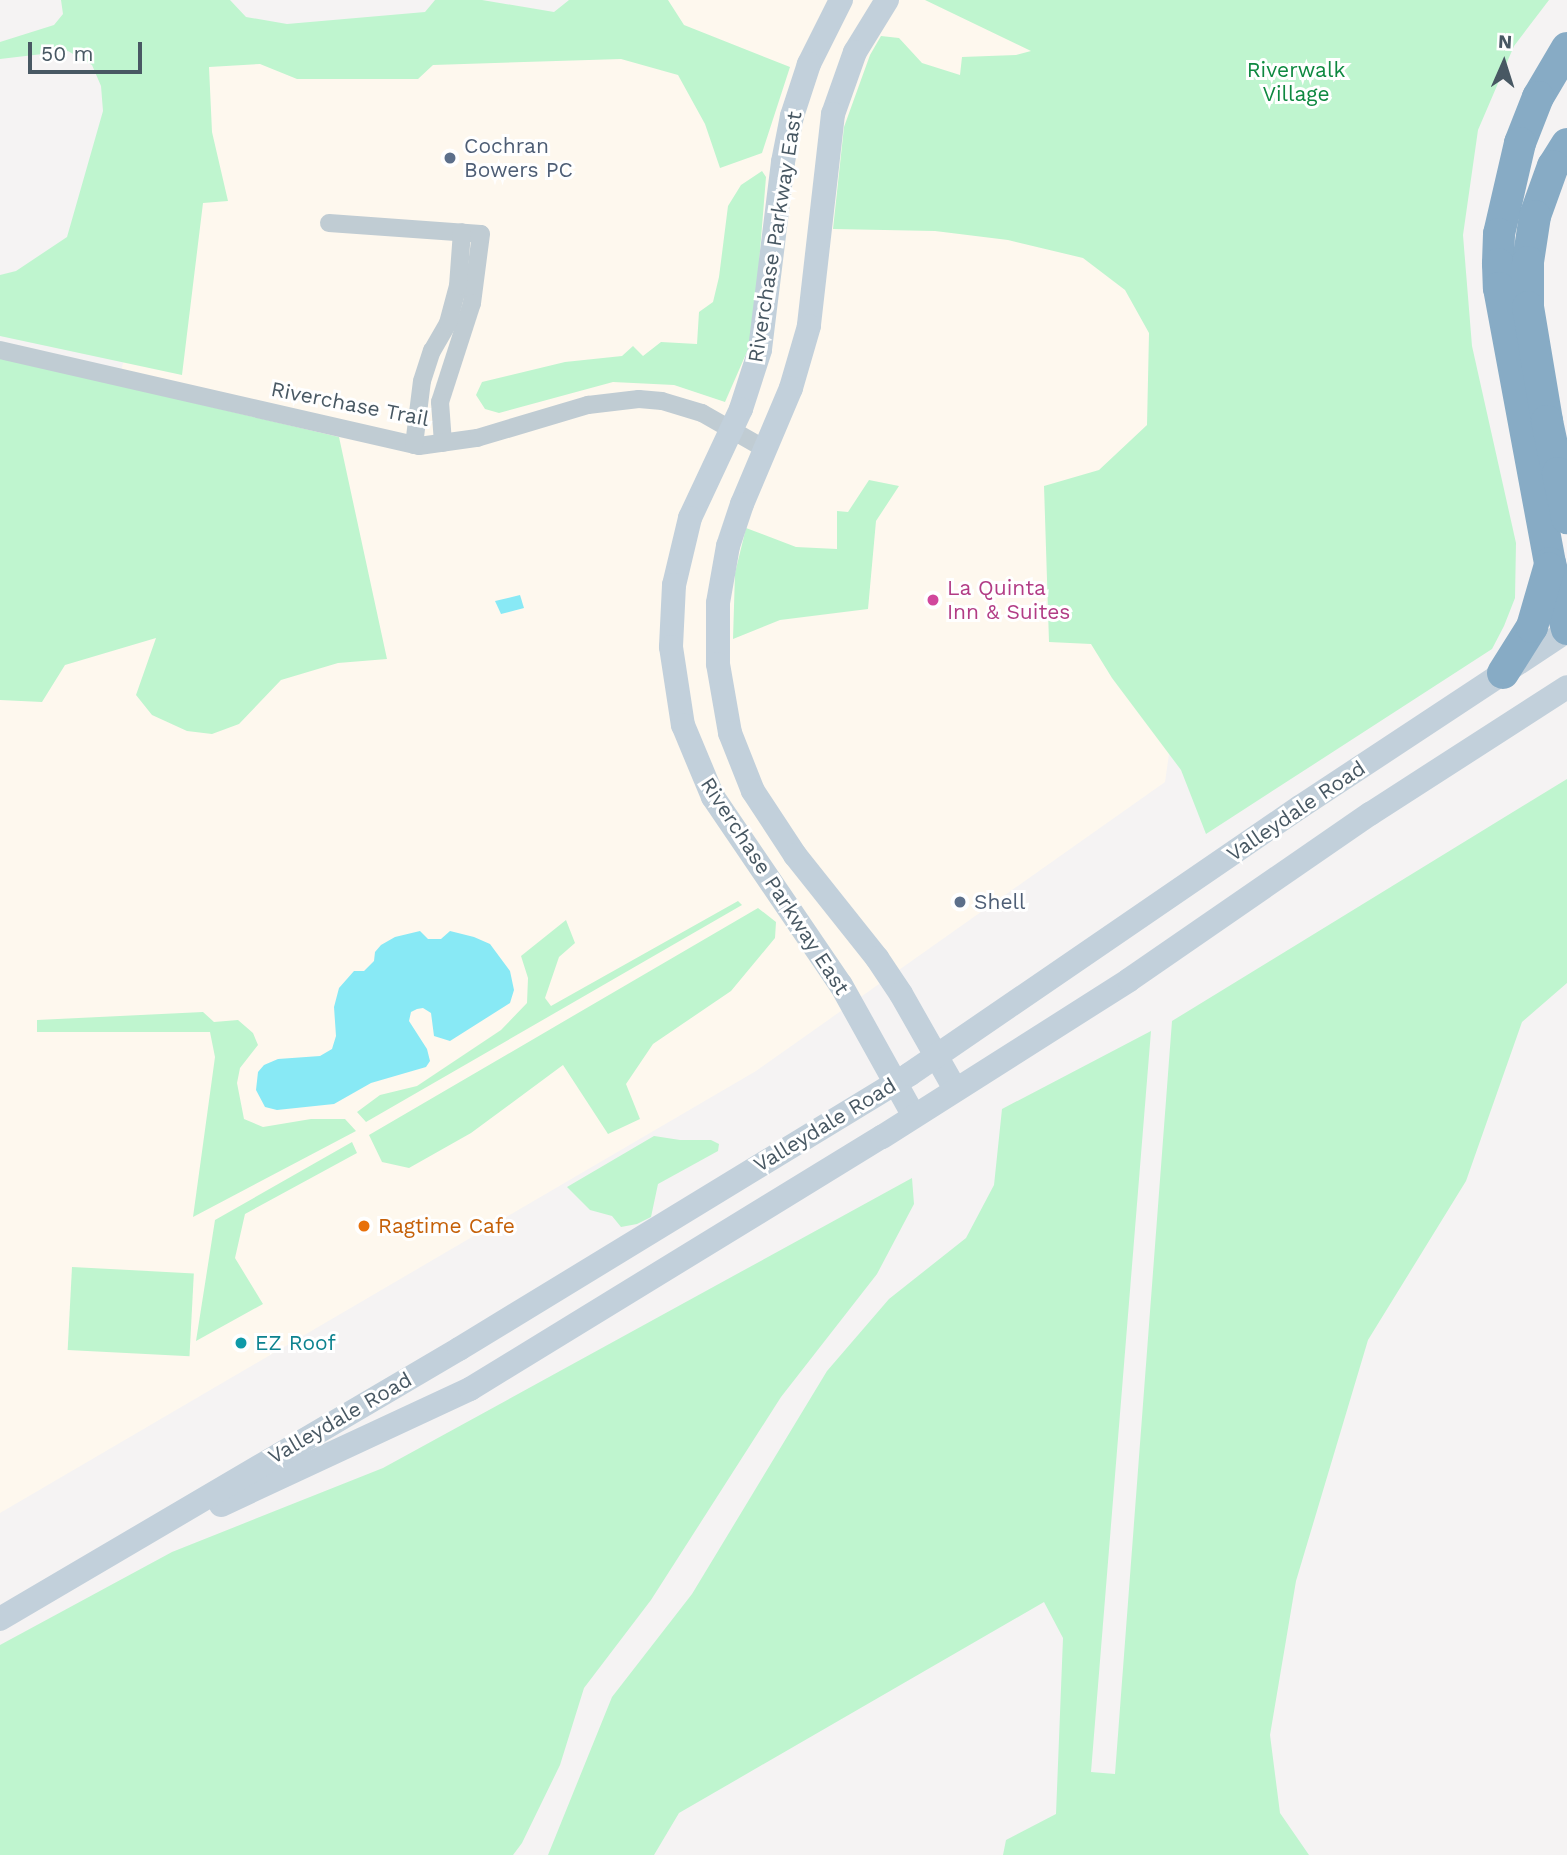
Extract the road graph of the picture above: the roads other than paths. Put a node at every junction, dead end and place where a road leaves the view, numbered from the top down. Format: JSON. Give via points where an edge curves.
{"nodes":[{"id":1,"x":841,"y":0,"type":"edge"},
{"id":2,"x":884,"y":1,"type":"edge"},
{"id":3,"x":1567,"y":48,"type":"edge"},
{"id":4,"x":1567,"y":144,"type":"edge"},
{"id":5,"x":329,"y":223,"type":"dead end"},
{"id":6,"x":462,"y":232,"type":"junction"},
{"id":7,"x":0,"y":350,"type":"edge"},
{"id":8,"x":732,"y":428,"type":"junction"},
{"id":9,"x":443,"y":443,"type":"junction"},
{"id":10,"x":414,"y":444,"type":"junction"},
{"id":11,"x":765,"y":449,"type":"junction"},
{"id":12,"x":1563,"y":480,"type":"edge"},
{"id":13,"x":1567,"y":518,"type":"edge"},
{"id":14,"x":1550,"y":563,"type":"junction"},
{"id":15,"x":1567,"y":630,"type":"edge"},
{"id":16,"x":1503,"y":673,"type":"junction"},
{"id":17,"x":1567,"y":687,"type":"edge"},
{"id":18,"x":937,"y":1056,"type":"junction"},
{"id":19,"x":895,"y":1083,"type":"junction"},
{"id":20,"x":955,"y":1089,"type":"junction"},
{"id":21,"x":914,"y":1116,"type":"junction"},
{"id":22,"x":61,"y":1585,"type":"junction"},
{"id":23,"x":0,"y":1619,"type":"edge"}],
"edges":[{"from":1,"to":8,"type":"main road","name":"Riverchase Parkway East","via":[[809,64],[792,116],[760,350]]},
{"from":2,"to":11,"type":"main road","name":"Riverchase Parkway East","via":[[840,86],[829,138],[809,326],[791,388]]},
{"from":3,"to":14,"type":"highway","via":[[1538,97],[1520,143],[1499,234],[1498,264]]},
{"from":4,"to":12,"type":"highway","via":[[1542,191],[1528,262],[1530,326]]},
{"from":5,"to":6,"type":"street"},
{"from":6,"to":9,"type":"street","via":[[481,234],[472,303],[440,402]]},
{"from":6,"to":10,"type":"street","via":[[458,286],[448,323],[422,381]]},
{"from":7,"to":10,"type":"street","name":"Riverchase Trail"},
{"from":8,"to":9,"type":"street","name":"Riverchase Trail","via":[[678,405],[621,400]]},
{"from":8,"to":11,"type":"street","name":"Riverchase Trail"},
{"from":8,"to":19,"type":"main road","name":"Riverchase Parkway East","via":[[691,518],[674,585],[671,647],[683,726],[713,797],[841,985]]},
{"from":9,"to":10,"type":"street","name":"Riverchase Trail"},
{"from":11,"to":18,"type":"main road","name":"Riverchase Parkway East","via":[[733,527],[718,603],[718,664],[730,733],[752,791],[770,821],[877,958]]},
{"from":12,"to":13,"type":"highway"},
{"from":14,"to":15,"type":"highway"},
{"from":14,"to":16,"type":"highway","via":[[1532,627]]},
{"from":15,"to":16,"type":"main road","name":"Valleydale Road"},
{"from":16,"to":18,"type":"main road","name":"Valleydale Road"},
{"from":17,"to":20,"type":"main road","name":"Valleydale Road","via":[[1370,814],[1129,980]]},
{"from":18,"to":19,"type":"main road","name":"Valleydale Road"},
{"from":18,"to":20,"type":"main road","name":"Riverchase Parkway East"},
{"from":19,"to":21,"type":"main road","name":"Riverchase Parkway East"},
{"from":19,"to":22,"type":"main road","name":"Valleydale Road"},
{"from":20,"to":21,"type":"main road","name":"Valleydale Road"},
{"from":21,"to":22,"type":"main road","name":"Valleydale Road","via":[[470,1389],[242,1494],[120,1560]]},
{"from":22,"to":23,"type":"main road","name":"Valleydale Road"}]}
